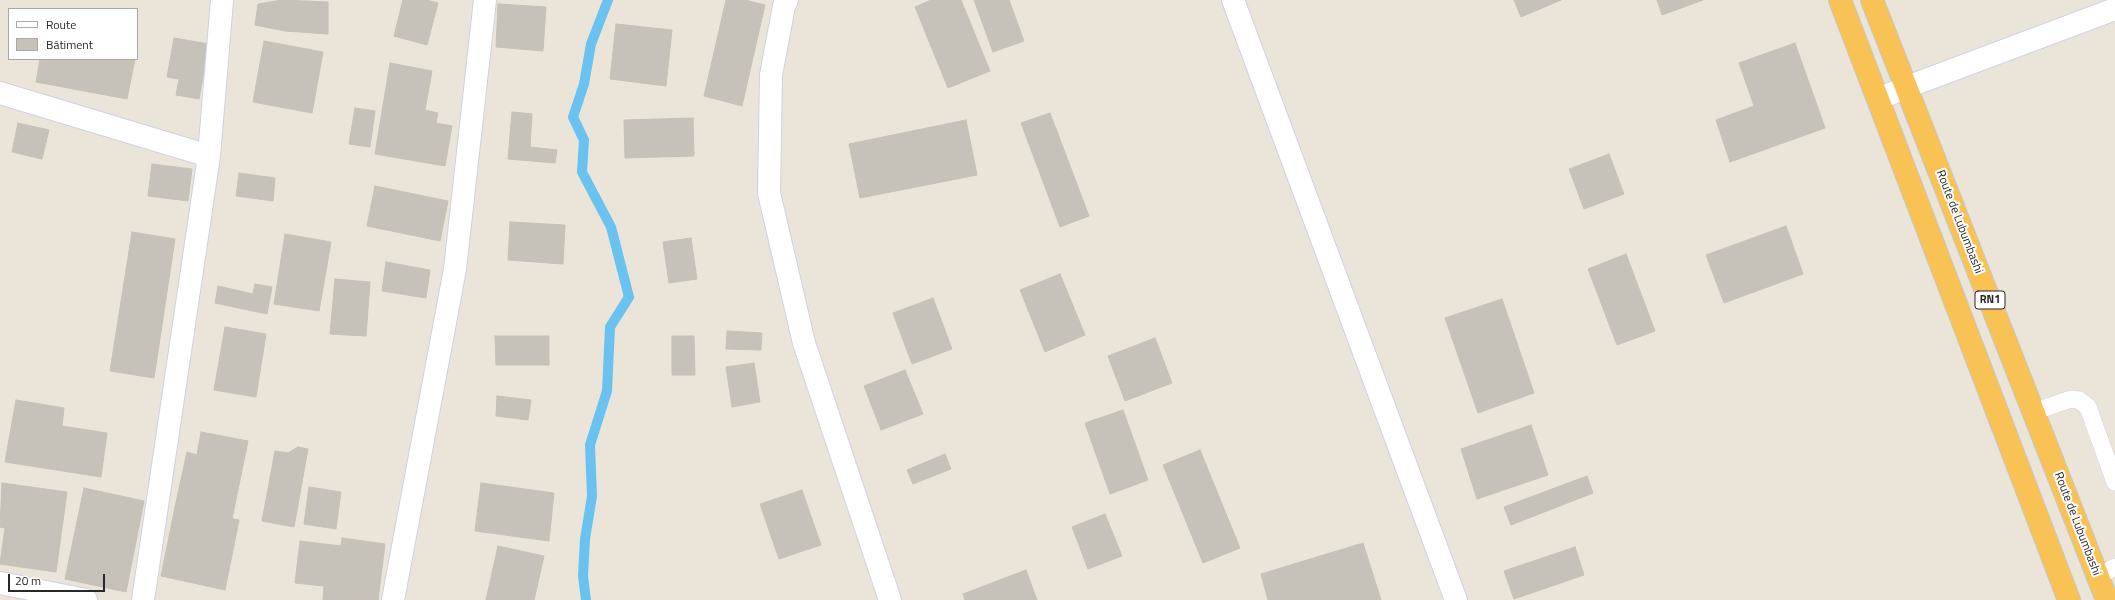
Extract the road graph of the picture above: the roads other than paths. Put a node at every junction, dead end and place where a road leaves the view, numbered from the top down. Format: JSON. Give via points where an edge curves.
{"nodes":[{"id":1,"x":222,"y":0,"type":"edge"},
{"id":2,"x":485,"y":0,"type":"edge"},
{"id":3,"x":787,"y":0,"type":"edge"},
{"id":4,"x":1233,"y":0,"type":"edge"},
{"id":5,"x":1840,"y":0,"type":"edge"},
{"id":6,"x":1872,"y":0,"type":"edge"},
{"id":7,"x":2115,"y":9,"type":"edge"},
{"id":8,"x":1907,"y":87,"type":"junction"},
{"id":9,"x":0,"y":93,"type":"edge"},
{"id":10,"x":1878,"y":100,"type":"junction"},
{"id":11,"x":209,"y":156,"type":"junction"},
{"id":12,"x":2033,"y":412,"type":"junction"},
{"id":13,"x":2115,"y":482,"type":"edge"},
{"id":14,"x":2106,"y":572,"type":"edge"},
{"id":15,"x":0,"y":583,"type":"edge"},
{"id":16,"x":86,"y":600,"type":"edge"},
{"id":17,"x":143,"y":600,"type":"edge"},
{"id":18,"x":393,"y":600,"type":"edge"},
{"id":19,"x":890,"y":600,"type":"edge"},
{"id":20,"x":1456,"y":600,"type":"edge"},
{"id":21,"x":2069,"y":600,"type":"edge"},
{"id":22,"x":2107,"y":600,"type":"edge"}],
"edges":[{"from":1,"to":11,"type":"street"},
{"from":2,"to":18,"type":"street","via":[[455,269]]},
{"from":3,"to":19,"type":"street","via":[[771,75],[769,193],[804,343]]},
{"from":4,"to":20,"type":"street"},
{"from":5,"to":10,"type":"highway","number":"RN1"},
{"from":6,"to":8,"type":"highway","name":"Route de Lubumbashi","number":"RN1"},
{"from":7,"to":8,"type":"street"},
{"from":8,"to":10,"type":"street"},
{"from":8,"to":12,"type":"highway","name":"Route de Lubumbashi","number":"RN1"},
{"from":9,"to":11,"type":"street"},
{"from":10,"to":21,"type":"highway","number":"RN1"},
{"from":11,"to":17,"type":"street"},
{"from":12,"to":13,"type":"lane","via":[[2071,399],[2079,400],[2088,407]]},
{"from":12,"to":14,"type":"highway","name":"Route de Lubumbashi","number":"RN1"},
{"from":14,"to":22,"type":"highway","name":"Route de Lubumbashi","number":"RN1"},
{"from":15,"to":16,"type":"street"}]}
